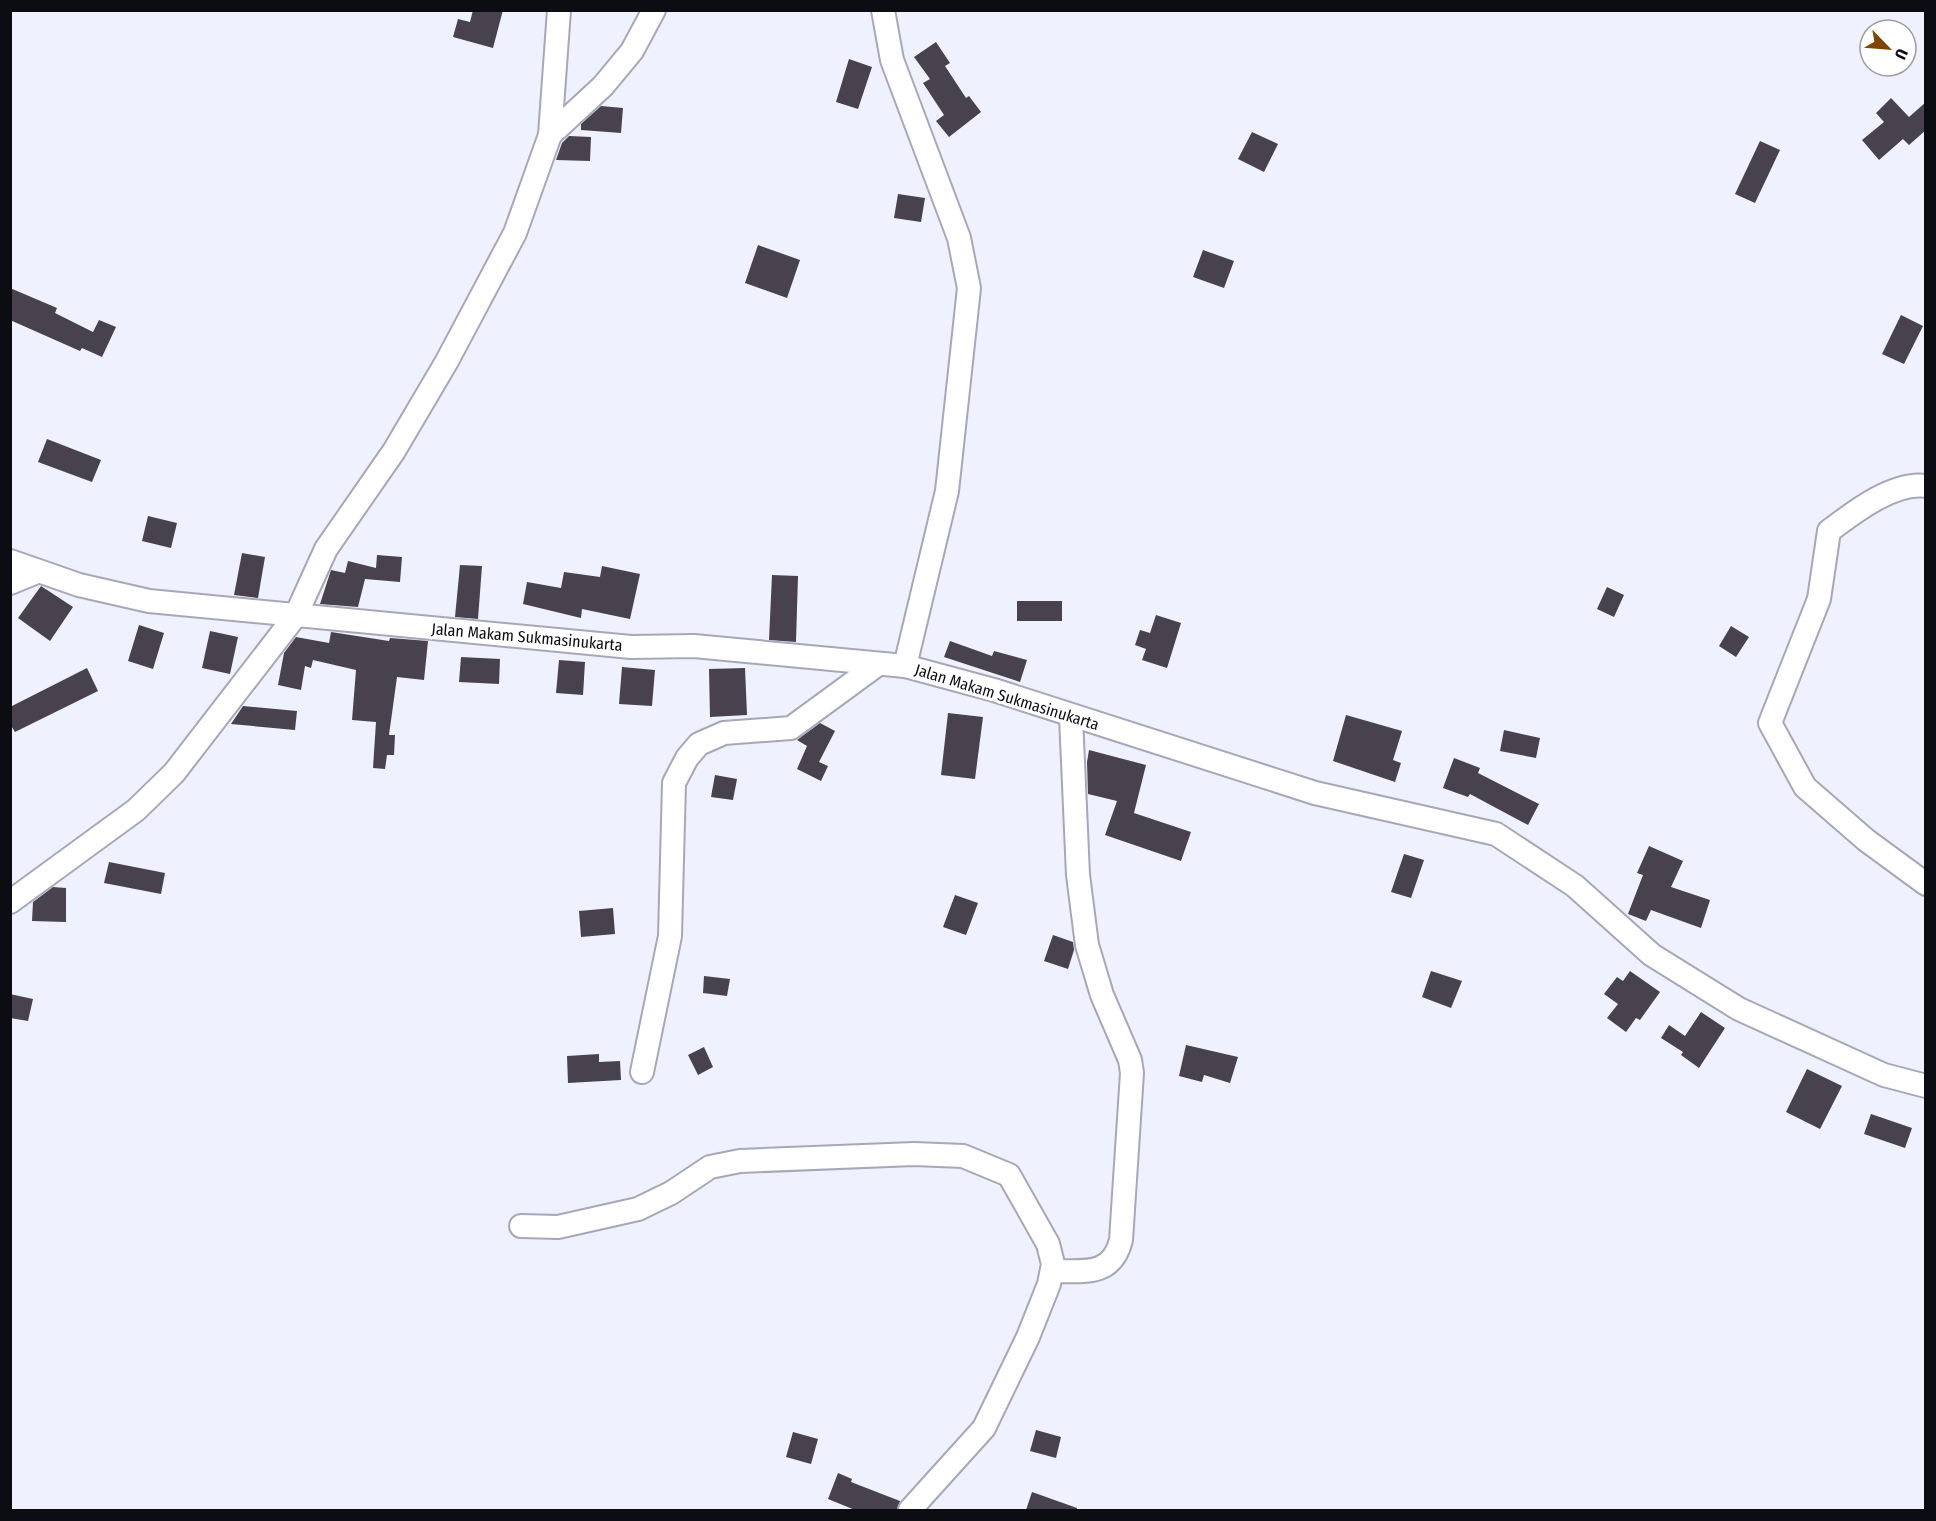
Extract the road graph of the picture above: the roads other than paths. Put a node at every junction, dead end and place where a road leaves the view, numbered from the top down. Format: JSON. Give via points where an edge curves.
{"nodes":[{"id":1,"x":559,"y":10,"type":"edge"},
{"id":2,"x":654,"y":10,"type":"edge"},
{"id":3,"x":883,"y":10,"type":"edge"},
{"id":4,"x":550,"y":135,"type":"junction"},
{"id":5,"x":1926,"y":486,"type":"edge"},
{"id":6,"x":10,"y":561,"type":"edge"},
{"id":7,"x":38,"y":572,"type":"junction"},
{"id":8,"x":10,"y":583,"type":"edge"},
{"id":9,"x":296,"y":615,"type":"junction"},
{"id":10,"x":877,"y":664,"type":"junction"},
{"id":11,"x":905,"y":666,"type":"junction"},
{"id":12,"x":1071,"y":717,"type":"junction"},
{"id":13,"x":1926,"y":884,"type":"edge"},
{"id":14,"x":10,"y":902,"type":"edge"},
{"id":15,"x":642,"y":1072,"type":"dead end"},
{"id":16,"x":1926,"y":1086,"type":"edge"},
{"id":17,"x":521,"y":1226,"type":"dead end"},
{"id":18,"x":1052,"y":1270,"type":"junction"},
{"id":19,"x":910,"y":1510,"type":"edge"}],
"edges":[{"from":1,"to":4,"type":"street"},
{"from":2,"to":4,"type":"street","via":[[632,51],[603,86]]},
{"from":3,"to":11,"type":"street","via":[[892,60],[959,238],[969,288],[947,491]]},
{"from":4,"to":9,"type":"street","via":[[499,263],[394,451],[327,549]]},
{"from":5,"to":13,"type":"street","via":[[1916,485],[1870,501],[1829,531],[1819,598],[1770,723],[1805,787],[1866,840]]},
{"from":6,"to":7,"type":"street","name":"Jalan Makam Sukmasinukarta"},
{"from":7,"to":8,"type":"street"},
{"from":7,"to":9,"type":"street","name":"Jalan Makam Sukmasinukarta","via":[[149,601]]},
{"from":9,"to":10,"type":"street","name":"Jalan Makam Sukmasinukarta","via":[[631,647],[694,646]]},
{"from":9,"to":14,"type":"street","via":[[174,773],[136,810]]},
{"from":10,"to":11,"type":"street","name":"Jalan Makam Sukmasinukarta"},
{"from":10,"to":15,"type":"street","via":[[792,728],[724,733],[699,744],[680,770],[674,783],[670,936]]},
{"from":11,"to":12,"type":"street","name":"Jalan Makam Sukmasinukarta","via":[[994,690]]},
{"from":12,"to":16,"type":"street","name":"Jalan Makam Sukmasinukarta","via":[[1315,793],[1496,834],[1575,886],[1653,955],[1739,1009],[1884,1075]]},
{"from":12,"to":18,"type":"street","via":[[1078,875],[1087,945],[1132,1073],[1117,1255],[1104,1267]]},
{"from":17,"to":18,"type":"street","via":[[558,1227],[638,1209],[710,1167],[740,1161],[914,1154],[963,1156],[1008,1175],[1048,1244]]},
{"from":18,"to":19,"type":"street","via":[[1028,1337],[984,1428]]}]}
